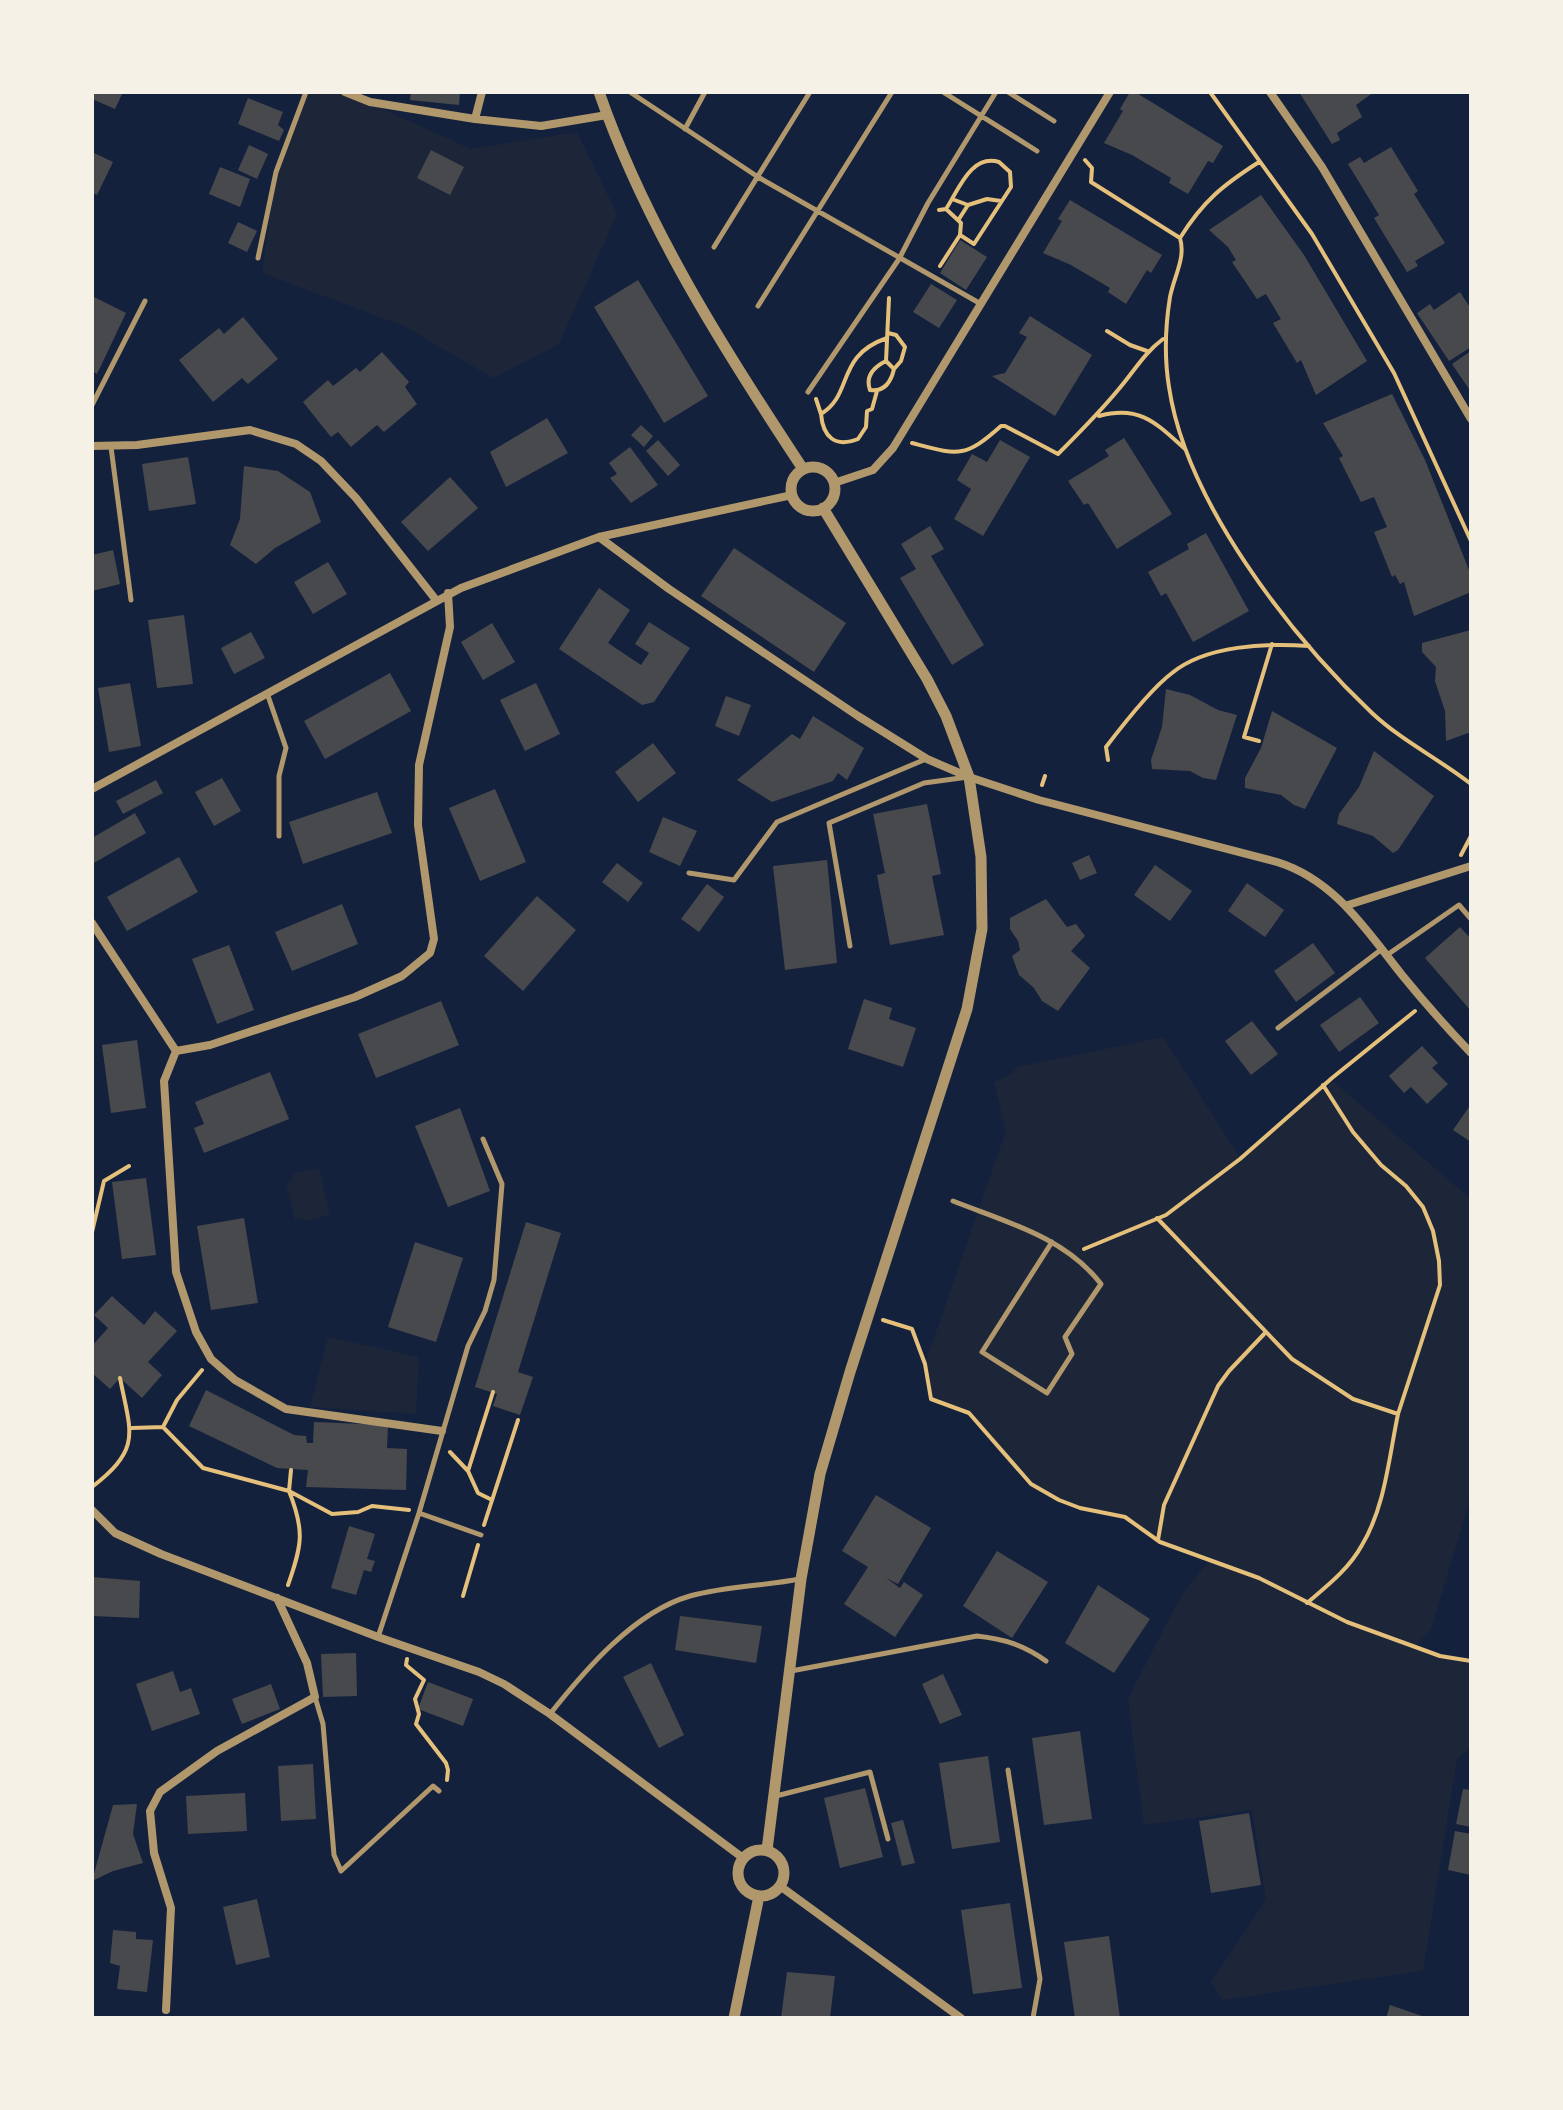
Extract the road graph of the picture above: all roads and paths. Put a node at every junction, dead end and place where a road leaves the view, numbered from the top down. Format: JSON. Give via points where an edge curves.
{"nodes":[{"id":1,"x":306,"y":92,"type":"edge"},
{"id":2,"x":345,"y":92,"type":"edge"},
{"id":3,"x":482,"y":92,"type":"edge"},
{"id":4,"x":599,"y":92,"type":"edge"},
{"id":5,"x":630,"y":92,"type":"edge"},
{"id":6,"x":705,"y":92,"type":"edge"},
{"id":7,"x":810,"y":92,"type":"edge"},
{"id":8,"x":892,"y":92,"type":"edge"},
{"id":9,"x":943,"y":92,"type":"edge"},
{"id":10,"x":996,"y":92,"type":"edge"},
{"id":11,"x":1008,"y":92,"type":"edge"},
{"id":12,"x":1110,"y":92,"type":"edge"},
{"id":13,"x":1210,"y":92,"type":"edge"},
{"id":14,"x":1270,"y":92,"type":"edge"},
{"id":15,"x":607,"y":115,"type":"junction"},
{"id":16,"x":981,"y":116,"type":"junction"},
{"id":17,"x":475,"y":119,"type":"junction"},
{"id":18,"x":1054,"y":121,"type":"dead end"},
{"id":19,"x":685,"y":129,"type":"junction"},
{"id":20,"x":1075,"y":150,"type":"junction"},
{"id":21,"x":1037,"y":151,"type":"dead end"},
{"id":22,"x":1259,"y":162,"type":"dead end"},
{"id":23,"x":758,"y":177,"type":"junction"},
{"id":24,"x":952,"y":199,"type":"junction"},
{"id":25,"x":1001,"y":201,"type":"junction"},
{"id":26,"x":928,"y":203,"type":"junction"},
{"id":27,"x":968,"y":205,"type":"junction"},
{"id":28,"x":946,"y":209,"type":"junction"},
{"id":29,"x":818,"y":213,"type":"junction"},
{"id":30,"x":959,"y":219,"type":"junction"},
{"id":31,"x":960,"y":235,"type":"junction"},
{"id":32,"x":1180,"y":238,"type":"junction"},
{"id":33,"x":714,"y":247,"type":"dead end"},
{"id":34,"x":258,"y":258,"type":"dead end"},
{"id":35,"x":899,"y":259,"type":"junction"},
{"id":36,"x":887,"y":276,"type":"junction"},
{"id":37,"x":932,"y":278,"type":"junction"},
{"id":38,"x":145,"y":301,"type":"dead end"},
{"id":39,"x":982,"y":304,"type":"junction"},
{"id":40,"x":758,"y":306,"type":"dead end"},
{"id":41,"x":1107,"y":331,"type":"dead end"},
{"id":42,"x":888,"y":335,"type":"junction"},
{"id":43,"x":1164,"y":338,"type":"junction"},
{"id":44,"x":1147,"y":351,"type":"junction"},
{"id":45,"x":886,"y":361,"type":"junction"},
{"id":46,"x":894,"y":369,"type":"junction"},
{"id":47,"x":877,"y":391,"type":"junction"},
{"id":48,"x":808,"y":392,"type":"joint"},
{"id":49,"x":92,"y":405,"type":"edge"},
{"id":50,"x":821,"y":414,"type":"junction"},
{"id":51,"x":1097,"y":416,"type":"junction"},
{"id":52,"x":1471,"y":419,"type":"edge"},
{"id":53,"x":910,"y":442,"type":"dead end"},
{"id":54,"x":92,"y":446,"type":"edge"},
{"id":55,"x":111,"y":447,"type":"junction"},
{"id":56,"x":1186,"y":449,"type":"junction"},
{"id":57,"x":803,"y":469,"type":"junction"},
{"id":58,"x":834,"y":483,"type":"junction"},
{"id":59,"x":792,"y":495,"type":"junction"},
{"id":60,"x":823,"y":508,"type":"junction"},
{"id":61,"x":599,"y":537,"type":"junction"},
{"id":62,"x":1471,"y":541,"type":"edge"},
{"id":63,"x":448,"y":593,"type":"junction"},
{"id":64,"x":131,"y":600,"type":"dead end"},
{"id":65,"x":436,"y":600,"type":"junction"},
{"id":66,"x":1272,"y":644,"type":"junction"},
{"id":67,"x":1309,"y":646,"type":"junction"},
{"id":68,"x":266,"y":692,"type":"junction"},
{"id":69,"x":1259,"y":741,"type":"dead end"},
{"id":70,"x":927,"y":759,"type":"junction"},
{"id":71,"x":1108,"y":760,"type":"dead end"},
{"id":72,"x":1045,"y":776,"type":"dead end"},
{"id":73,"x":969,"y":777,"type":"junction"},
{"id":74,"x":1471,"y":784,"type":"edge"},
{"id":75,"x":1042,"y":785,"type":"dead end"},
{"id":76,"x":92,"y":789,"type":"edge"},
{"id":77,"x":279,"y":836,"type":"dead end"},
{"id":78,"x":1471,"y":866,"type":"edge"},
{"id":79,"x":689,"y":873,"type":"dead end"},
{"id":80,"x":1348,"y":905,"type":"junction"},
{"id":81,"x":1471,"y":919,"type":"edge"},
{"id":82,"x":92,"y":923,"type":"edge"},
{"id":83,"x":850,"y":946,"type":"dead end"},
{"id":84,"x":1385,"y":952,"type":"junction"},
{"id":85,"x":1417,"y":1010,"type":"dead end"},
{"id":86,"x":1278,"y":1028,"type":"dead end"},
{"id":87,"x":176,"y":1051,"type":"junction"},
{"id":88,"x":1471,"y":1053,"type":"edge"},
{"id":89,"x":1323,"y":1085,"type":"junction"},
{"id":90,"x":483,"y":1139,"type":"dead end"},
{"id":91,"x":129,"y":1166,"type":"dead end"},
{"id":92,"x":953,"y":1201,"type":"dead end"},
{"id":93,"x":1157,"y":1218,"type":"junction"},
{"id":94,"x":92,"y":1232,"type":"edge"},
{"id":95,"x":1052,"y":1242,"type":"junction"},
{"id":96,"x":1081,"y":1250,"type":"dead end"},
{"id":97,"x":883,"y":1320,"type":"dead end"},
{"id":98,"x":1265,"y":1333,"type":"junction"},
{"id":99,"x":211,"y":1359,"type":"junction"},
{"id":100,"x":120,"y":1378,"type":"dead end"},
{"id":101,"x":493,"y":1392,"type":"dead end"},
{"id":102,"x":1398,"y":1414,"type":"junction"},
{"id":103,"x":518,"y":1420,"type":"dead end"},
{"id":104,"x":163,"y":1427,"type":"junction"},
{"id":105,"x":132,"y":1428,"type":"junction"},
{"id":106,"x":442,"y":1431,"type":"junction"},
{"id":107,"x":291,"y":1470,"type":"dead end"},
{"id":108,"x":468,"y":1471,"type":"junction"},
{"id":109,"x":92,"y":1487,"type":"edge"},
{"id":110,"x":289,"y":1491,"type":"junction"},
{"id":111,"x":492,"y":1500,"type":"junction"},
{"id":112,"x":92,"y":1510,"type":"edge"},
{"id":113,"x":419,"y":1513,"type":"junction"},
{"id":114,"x":481,"y":1535,"type":"junction"},
{"id":115,"x":1158,"y":1540,"type":"junction"},
{"id":116,"x":801,"y":1579,"type":"junction"},
{"id":117,"x":288,"y":1585,"type":"dead end"},
{"id":118,"x":463,"y":1596,"type":"dead end"},
{"id":119,"x":277,"y":1598,"type":"junction"},
{"id":120,"x":1307,"y":1603,"type":"junction"},
{"id":121,"x":378,"y":1637,"type":"junction"},
{"id":122,"x":407,"y":1659,"type":"dead end"},
{"id":123,"x":1046,"y":1661,"type":"dead end"},
{"id":124,"x":1471,"y":1661,"type":"edge"},
{"id":125,"x":790,"y":1671,"type":"junction"},
{"id":126,"x":315,"y":1697,"type":"junction"},
{"id":127,"x":550,"y":1714,"type":"junction"},
{"id":128,"x":1008,"y":1770,"type":"dead end"},
{"id":129,"x":445,"y":1786,"type":"dead end"},
{"id":130,"x":439,"y":1791,"type":"dead end"},
{"id":131,"x":775,"y":1796,"type":"junction"},
{"id":132,"x":888,"y":1839,"type":"dead end"},
{"id":133,"x":767,"y":1850,"type":"junction"},
{"id":134,"x":743,"y":1858,"type":"junction"},
{"id":135,"x":780,"y":1886,"type":"junction"},
{"id":136,"x":759,"y":1896,"type":"junction"},
{"id":137,"x":166,"y":2010,"type":"dead end"},
{"id":138,"x":734,"y":2018,"type":"edge"},
{"id":139,"x":961,"y":2018,"type":"edge"},
{"id":140,"x":1033,"y":2018,"type":"edge"}],
"edges":[{"from":1,"to":34,"type":"lane","via":[[276,172]]},
{"from":2,"to":17,"type":"street","via":[[370,102]]},
{"from":3,"to":17,"type":"street"},
{"from":4,"to":15,"type":"street"},
{"from":5,"to":19,"type":"lane"},
{"from":6,"to":19,"type":"lane"},
{"from":7,"to":23,"type":"lane"},
{"from":8,"to":29,"type":"lane"},
{"from":9,"to":16,"type":"lane"},
{"from":10,"to":16,"type":"lane"},
{"from":11,"to":18,"type":"lane"},
{"from":12,"to":20,"type":"street"},
{"from":13,"to":62,"type":"path","via":[[1312,234],[1387,361]]},
{"from":14,"to":52,"type":"street","via":[[1322,167]]},
{"from":15,"to":17,"type":"street","via":[[541,126]]},
{"from":15,"to":57,"type":"street","via":[[638,188],[714,329]]},
{"from":16,"to":21,"type":"lane"},
{"from":16,"to":26,"type":"lane"},
{"from":19,"to":23,"type":"lane"},
{"from":20,"to":32,"type":"path","via":[[1092,168],[1091,182]]},
{"from":20,"to":39,"type":"street"},
{"from":22,"to":32,"type":"path","via":[[1211,196]]},
{"from":23,"to":29,"type":"lane"},
{"from":23,"to":33,"type":"lane"},
{"from":24,"to":25,"type":"path","via":[[974,167],[995,160],[1007,168],[1011,179]]},
{"from":24,"to":27,"type":"path"},
{"from":24,"to":28,"type":"path"},
{"from":25,"to":27,"type":"path"},
{"from":25,"to":31,"type":"path","via":[[974,244]]},
{"from":26,"to":28,"type":"path"},
{"from":26,"to":35,"type":"lane"},
{"from":27,"to":30,"type":"path"},
{"from":28,"to":30,"type":"path"},
{"from":29,"to":35,"type":"lane"},
{"from":29,"to":40,"type":"lane"},
{"from":30,"to":31,"type":"path"},
{"from":31,"to":37,"type":"path"},
{"from":32,"to":43,"type":"path","via":[[1183,250]]},
{"from":35,"to":36,"type":"lane"},
{"from":35,"to":37,"type":"lane"},
{"from":36,"to":42,"type":"path"},
{"from":36,"to":48,"type":"lane"},
{"from":37,"to":39,"type":"lane"},
{"from":38,"to":49,"type":"lane"},
{"from":39,"to":58,"type":"street","via":[[881,463]]},
{"from":41,"to":44,"type":"path"},
{"from":42,"to":45,"type":"path"},
{"from":42,"to":46,"type":"path","via":[[896,335],[905,347]]},
{"from":42,"to":50,"type":"path","via":[[860,353],[834,404]]},
{"from":43,"to":44,"type":"path"},
{"from":43,"to":56,"type":"path","via":[[1172,409]]},
{"from":44,"to":51,"type":"path"},
{"from":45,"to":46,"type":"path"},
{"from":45,"to":47,"type":"path","via":[[877,365],[868,383]]},
{"from":46,"to":47,"type":"path","via":[[886,387]]},
{"from":47,"to":50,"type":"path","via":[[858,439],[832,439],[822,428]]},
{"from":48,"to":50,"type":"path","via":[[816,397]]},
{"from":51,"to":53,"type":"path","via":[[1058,454],[1005,426],[965,452],[948,453]]},
{"from":51,"to":56,"type":"path","via":[[1144,416]]},
{"from":54,"to":55,"type":"street"},
{"from":55,"to":64,"type":"lane"},
{"from":55,"to":65,"type":"street","via":[[250,430],[296,444],[321,461],[356,498]]},
{"from":56,"to":67,"type":"path","via":[[1215,511],[1262,587]]},
{"from":57,"to":58,"type":"street","via":[[826,471]]},
{"from":57,"to":59,"type":"street","via":[[793,480]]},
{"from":58,"to":60,"type":"street","via":[[833,498]]},
{"from":59,"to":60,"type":"street","via":[[801,507]]},
{"from":59,"to":61,"type":"street"},
{"from":60,"to":73,"type":"street","via":[[927,679]]},
{"from":61,"to":63,"type":"street"},
{"from":61,"to":70,"type":"street"},
{"from":63,"to":65,"type":"street"},
{"from":63,"to":87,"type":"street","via":[[450,627],[419,765],[418,825],[434,939],[430,953],[402,976],[355,997],[210,1045]]},
{"from":65,"to":68,"type":"street"},
{"from":66,"to":67,"type":"path"},
{"from":66,"to":69,"type":"path","via":[[1244,737]]},
{"from":66,"to":71,"type":"path","via":[[1212,654],[1172,672],[1106,747]]},
{"from":67,"to":74,"type":"path","via":[[1374,714]]},
{"from":68,"to":76,"type":"street"},
{"from":68,"to":77,"type":"lane","via":[[286,748],[279,776]]},
{"from":70,"to":73,"type":"street"},
{"from":70,"to":79,"type":"lane","via":[[777,822],[734,880]]},
{"from":72,"to":75,"type":"path"},
{"from":73,"to":80,"type":"street","via":[[1293,867]]},
{"from":73,"to":83,"type":"lane","via":[[924,783],[829,823]]},
{"from":73,"to":116,"type":"street","via":[[981,857],[982,929],[967,1009],[828,1445]]},
{"from":78,"to":80,"type":"street"},
{"from":80,"to":84,"type":"street"},
{"from":81,"to":84,"type":"lane","via":[[1459,905]]},
{"from":82,"to":87,"type":"street"},
{"from":84,"to":86,"type":"lane"},
{"from":84,"to":88,"type":"street"},
{"from":85,"to":89,"type":"path"},
{"from":87,"to":99,"type":"street","via":[[164,1081],[176,1272]]},
{"from":89,"to":93,"type":"path","via":[[1240,1159]]},
{"from":89,"to":102,"type":"path","via":[[1353,1132],[1423,1207],[1433,1231],[1440,1285]]},
{"from":90,"to":106,"type":"lane","via":[[502,1184],[494,1280]]},
{"from":91,"to":94,"type":"path","via":[[104,1181]]},
{"from":92,"to":95,"type":"lane"},
{"from":93,"to":96,"type":"path"},
{"from":93,"to":98,"type":"path"},
{"from":95,"to":95,"type":"lane","via":[[982,1352],[1047,1393],[1072,1354],[1065,1337],[1101,1284]]},
{"from":97,"to":115,"type":"path","via":[[912,1329],[931,1399],[969,1413],[1031,1484],[1080,1508],[1125,1517]]},
{"from":98,"to":102,"type":"path","via":[[1292,1359],[1353,1399]]},
{"from":98,"to":115,"type":"path","via":[[1218,1386],[1164,1505]]},
{"from":99,"to":104,"type":"path","via":[[177,1400]]},
{"from":99,"to":106,"type":"street","via":[[235,1380],[286,1409]]},
{"from":100,"to":105,"type":"path"},
{"from":101,"to":108,"type":"path"},
{"from":102,"to":120,"type":"path","via":[[1382,1492],[1362,1545],[1346,1568]]},
{"from":103,"to":111,"type":"path"},
{"from":104,"to":105,"type":"path"},
{"from":104,"to":110,"type":"path","via":[[203,1468]]},
{"from":105,"to":109,"type":"path","via":[[127,1450],[113,1471]]},
{"from":106,"to":108,"type":"path","via":[[443,1444]]},
{"from":106,"to":113,"type":"lane"},
{"from":107,"to":110,"type":"path"},
{"from":108,"to":111,"type":"path","via":[[478,1493]]},
{"from":110,"to":113,"type":"path","via":[[332,1514],[372,1506]]},
{"from":110,"to":117,"type":"path","via":[[300,1520],[299,1550]]},
{"from":111,"to":114,"type":"path"},
{"from":112,"to":119,"type":"street","via":[[115,1533]]},
{"from":113,"to":114,"type":"lane"},
{"from":113,"to":121,"type":"lane"},
{"from":114,"to":118,"type":"path"},
{"from":115,"to":120,"type":"path","via":[[1259,1578]]},
{"from":116,"to":125,"type":"street"},
{"from":116,"to":127,"type":"lane","via":[[715,1590],[658,1609],[581,1675]]},
{"from":119,"to":121,"type":"street"},
{"from":119,"to":126,"type":"street","via":[[307,1663]]},
{"from":120,"to":124,"type":"path","via":[[1440,1656]]},
{"from":121,"to":127,"type":"street","via":[[479,1672]]},
{"from":122,"to":129,"type":"path","via":[[406,1665],[424,1680],[415,1699],[416,1724],[446,1763]]},
{"from":123,"to":125,"type":"lane","via":[[1022,1645],[977,1636]]},
{"from":125,"to":131,"type":"street"},
{"from":126,"to":130,"type":"lane","via":[[323,1724],[334,1855],[341,1871],[433,1786]]},
{"from":126,"to":137,"type":"street","via":[[217,1751],[160,1792],[150,1811],[154,1853],[171,1908]]},
{"from":127,"to":134,"type":"street"},
{"from":128,"to":140,"type":"lane","via":[[1040,1979]]},
{"from":131,"to":132,"type":"lane","via":[[870,1772]]},
{"from":131,"to":133,"type":"street"},
{"from":133,"to":134,"type":"street","via":[[754,1850]]},
{"from":133,"to":135,"type":"street","via":[[783,1864]]},
{"from":134,"to":136,"type":"street","via":[[738,1871],[741,1885]]},
{"from":135,"to":136,"type":"street"},
{"from":135,"to":139,"type":"street"},
{"from":136,"to":138,"type":"street"}]}
